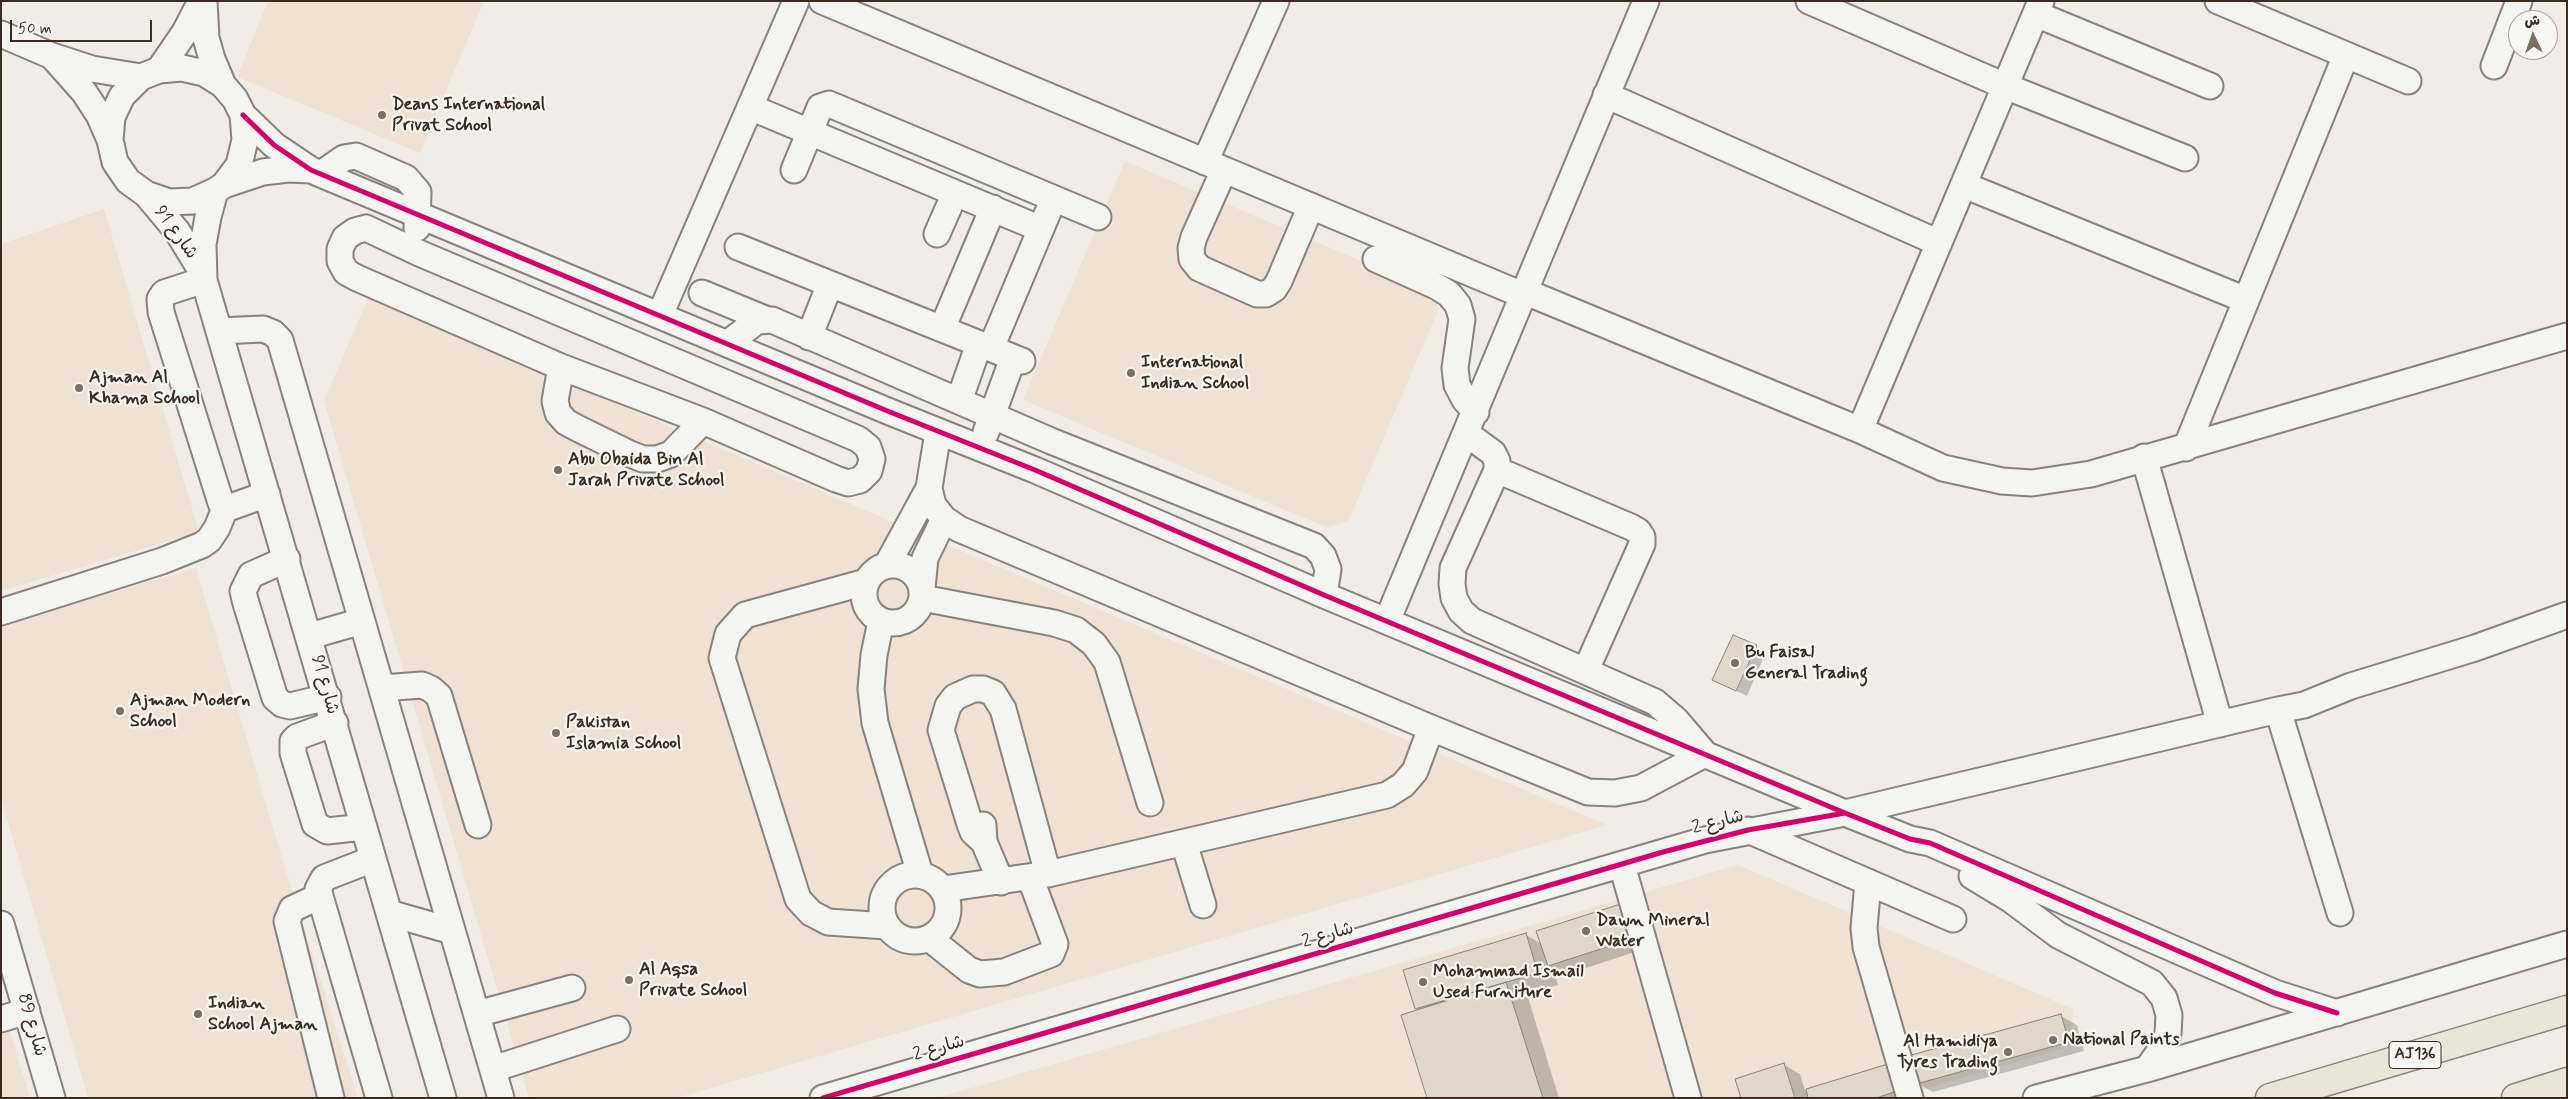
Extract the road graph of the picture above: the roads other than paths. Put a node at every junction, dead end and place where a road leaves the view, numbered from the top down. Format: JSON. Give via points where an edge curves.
{"nodes":[{"id":1,"x":202,"y":1,"type":"edge"},
{"id":2,"x":822,"y":1,"type":"edge"},
{"id":3,"x":1276,"y":1,"type":"edge"},
{"id":4,"x":1646,"y":1,"type":"edge"},
{"id":5,"x":1809,"y":1,"type":"edge"},
{"id":6,"x":2218,"y":1,"type":"edge"},
{"id":7,"x":2519,"y":1,"type":"edge"},
{"id":8,"x":794,"y":2,"type":"edge"},
{"id":9,"x":2038,"y":8,"type":"edge"},
{"id":10,"x":1,"y":34,"type":"edge"},
{"id":11,"x":2346,"y":55,"type":"junction"},
{"id":12,"x":52,"y":56,"type":"junction"},
{"id":13,"x":2494,"y":66,"type":"dead end"},
{"id":14,"x":150,"y":74,"type":"junction"},
{"id":15,"x":2408,"y":81,"type":"dead end"},
{"id":16,"x":223,"y":85,"type":"junction"},
{"id":17,"x":2006,"y":86,"type":"junction"},
{"id":18,"x":2210,"y":86,"type":"dead end"},
{"id":19,"x":1606,"y":96,"type":"junction"},
{"id":20,"x":750,"y":107,"type":"junction"},
{"id":21,"x":242,"y":115,"type":"junction"},
{"id":22,"x":810,"y":132,"type":"junction"},
{"id":23,"x":110,"y":140,"type":"junction"},
{"id":24,"x":2185,"y":158,"type":"dead end"},
{"id":25,"x":1215,"y":166,"type":"junction"},
{"id":26,"x":794,"y":170,"type":"dead end"},
{"id":27,"x":316,"y":172,"type":"junction"},
{"id":28,"x":1964,"y":185,"type":"junction"},
{"id":29,"x":220,"y":188,"type":"junction"},
{"id":30,"x":955,"y":192,"type":"junction"},
{"id":31,"x":146,"y":194,"type":"junction"},
{"id":32,"x":1054,"y":198,"type":"junction"},
{"id":33,"x":1311,"y":206,"type":"junction"},
{"id":34,"x":993,"y":208,"type":"junction"},
{"id":35,"x":418,"y":213,"type":"junction"},
{"id":36,"x":1098,"y":217,"type":"dead end"},
{"id":37,"x":1041,"y":228,"type":"junction"},
{"id":38,"x":937,"y":234,"type":"dead end"},
{"id":39,"x":1939,"y":243,"type":"junction"},
{"id":40,"x":738,"y":246,"type":"dead end"},
{"id":41,"x":419,"y":253,"type":"junction"},
{"id":42,"x":1376,"y":259,"type":"dead end"},
{"id":43,"x":203,"y":276,"type":"junction"},
{"id":44,"x":830,"y":284,"type":"junction"},
{"id":45,"x":702,"y":293,"type":"dead end"},
{"id":46,"x":1525,"y":294,"type":"junction"},
{"id":47,"x":2246,"y":300,"type":"junction"},
{"id":48,"x":660,"y":315,"type":"junction"},
{"id":49,"x":765,"y":319,"type":"junction"},
{"id":50,"x":942,"y":329,"type":"junction"},
{"id":51,"x":219,"y":331,"type":"junction"},
{"id":52,"x":2567,"y":336,"type":"edge"},
{"id":53,"x":809,"y":337,"type":"junction"},
{"id":54,"x":728,"y":343,"type":"junction"},
{"id":55,"x":985,"y":346,"type":"junction"},
{"id":56,"x":561,"y":367,"type":"junction"},
{"id":57,"x":958,"y":401,"type":"junction"},
{"id":58,"x":890,"y":412,"type":"junction"},
{"id":59,"x":992,"y":416,"type":"junction"},
{"id":60,"x":703,"y":421,"type":"junction"},
{"id":61,"x":1472,"y":423,"type":"junction"},
{"id":62,"x":1860,"y":430,"type":"junction"},
{"id":63,"x":938,"y":432,"type":"junction"},
{"id":64,"x":858,"y":439,"type":"junction"},
{"id":65,"x":1051,"y":441,"type":"junction"},
{"id":66,"x":2186,"y":448,"type":"junction"},
{"id":67,"x":980,"y":449,"type":"junction"},
{"id":68,"x":2144,"y":458,"type":"junction"},
{"id":69,"x":1035,"y":470,"type":"junction"},
{"id":70,"x":1498,"y":470,"type":"junction"},
{"id":71,"x":929,"y":488,"type":"junction"},
{"id":72,"x":268,"y":494,"type":"junction"},
{"id":73,"x":226,"y":506,"type":"junction"},
{"id":74,"x":944,"y":519,"type":"junction"},
{"id":75,"x":287,"y":559,"type":"junction"},
{"id":76,"x":1411,"y":564,"type":"junction"},
{"id":77,"x":887,"y":565,"type":"junction"},
{"id":78,"x":1454,"y":568,"type":"junction"},
{"id":79,"x":866,"y":582,"type":"junction"},
{"id":80,"x":922,"y":593,"type":"junction"},
{"id":81,"x":1324,"y":595,"type":"junction"},
{"id":82,"x":1,"y":612,"type":"edge"},
{"id":83,"x":2567,"y":615,"type":"edge"},
{"id":84,"x":362,"y":621,"type":"junction"},
{"id":85,"x":881,"y":621,"type":"junction"},
{"id":86,"x":1387,"y":621,"type":"junction"},
{"id":87,"x":1472,"y":621,"type":"junction"},
{"id":88,"x":310,"y":636,"type":"junction"},
{"id":89,"x":1444,"y":644,"type":"junction"},
{"id":90,"x":1586,"y":670,"type":"junction"},
{"id":91,"x":382,"y":688,"type":"junction"},
{"id":92,"x":328,"y":697,"type":"junction"},
{"id":93,"x":2278,"y":710,"type":"junction"},
{"id":94,"x":335,"y":723,"type":"junction"},
{"id":95,"x":2220,"y":724,"type":"junction"},
{"id":96,"x":1432,"y":728,"type":"junction"},
{"id":97,"x":1705,"y":754,"type":"junction"},
{"id":98,"x":1150,"y":803,"type":"dead end"},
{"id":99,"x":1844,"y":813,"type":"junction"},
{"id":100,"x":478,"y":825,"type":"dead end"},
{"id":101,"x":364,"y":827,"type":"junction"},
{"id":102,"x":1748,"y":830,"type":"junction"},
{"id":103,"x":1910,"y":839,"type":"junction"},
{"id":104,"x":1184,"y":843,"type":"junction"},
{"id":105,"x":373,"y":859,"type":"junction"},
{"id":106,"x":1622,"y":865,"type":"junction"},
{"id":107,"x":920,"y":874,"type":"junction"},
{"id":108,"x":1039,"y":875,"type":"junction"},
{"id":109,"x":1001,"y":882,"type":"junction"},
{"id":110,"x":1868,"y":882,"type":"junction"},
{"id":111,"x":943,"y":889,"type":"junction"},
{"id":112,"x":320,"y":896,"type":"junction"},
{"id":113,"x":1203,"y":905,"type":"dead end"},
{"id":114,"x":389,"y":913,"type":"junction"},
{"id":115,"x":2340,"y":913,"type":"dead end"},
{"id":116,"x":1953,"y":919,"type":"dead end"},
{"id":117,"x":1,"y":924,"type":"edge"},
{"id":118,"x":887,"y":926,"type":"junction"},
{"id":119,"x":452,"y":931,"type":"junction"},
{"id":120,"x":929,"y":938,"type":"junction"},
{"id":121,"x":2567,"y":944,"type":"edge"},
{"id":122,"x":572,"y":988,"type":"dead end"},
{"id":123,"x":2564,"y":1010,"type":"edge"},
{"id":124,"x":27,"y":1011,"type":"junction"},
{"id":125,"x":2337,"y":1013,"type":"junction"},
{"id":126,"x":477,"y":1014,"type":"junction"},
{"id":127,"x":1,"y":1019,"type":"edge"},
{"id":128,"x":617,"y":1030,"type":"dead end"},
{"id":129,"x":493,"y":1068,"type":"junction"},
{"id":130,"x":2147,"y":1069,"type":"junction"},
{"id":131,"x":2566,"y":1082,"type":"edge"},
{"id":132,"x":52,"y":1098,"type":"edge"},
{"id":133,"x":331,"y":1098,"type":"edge"},
{"id":134,"x":379,"y":1098,"type":"edge"},
{"id":135,"x":443,"y":1098,"type":"edge"},
{"id":136,"x":502,"y":1098,"type":"edge"},
{"id":137,"x":823,"y":1098,"type":"edge"},
{"id":138,"x":1688,"y":1098,"type":"edge"},
{"id":139,"x":1910,"y":1098,"type":"edge"},
{"id":140,"x":2036,"y":1098,"type":"edge"},
{"id":141,"x":2270,"y":1098,"type":"edge"},
{"id":142,"x":2516,"y":1098,"type":"edge"}],
"edges":[{"from":1,"to":14,"type":"street","via":[[185,32]]},
{"from":1,"to":16,"type":"street","via":[[206,38]]},
{"from":2,"to":25,"type":"street"},
{"from":3,"to":25,"type":"street"},
{"from":4,"to":19,"type":"street"},
{"from":5,"to":17,"type":"street"},
{"from":6,"to":11,"type":"street"},
{"from":7,"to":13,"type":"street"},
{"from":8,"to":20,"type":"street"},
{"from":9,"to":17,"type":"street"},
{"from":9,"to":18,"type":"street"},
{"from":10,"to":12,"type":"street"},
{"from":11,"to":15,"type":"street"},
{"from":11,"to":47,"type":"street"},
{"from":12,"to":14,"type":"street","via":[[92,69]]},
{"from":12,"to":23,"type":"street","via":[[84,92]]},
{"from":14,"to":16,"type":"street","via":[[189,69],[204,73]]},
{"from":14,"to":23,"type":"street","via":[[122,96],[112,117]]},
{"from":16,"to":21,"type":"street","via":[[235,99]]},
{"from":17,"to":24,"type":"street"},
{"from":17,"to":28,"type":"street"},
{"from":19,"to":39,"type":"street"},
{"from":19,"to":46,"type":"street"},
{"from":20,"to":22,"type":"street"},
{"from":20,"to":48,"type":"street"},
{"from":21,"to":27,"type":"street","via":[[274,145]]},
{"from":21,"to":29,"type":"street","via":[[245,140],[239,165]]},
{"from":22,"to":26,"type":"street"},
{"from":22,"to":30,"type":"street"},
{"from":22,"to":32,"type":"street","via":[[820,107],[829,104]]},
{"from":23,"to":31,"type":"street","via":[[115,162],[128,181]]},
{"from":25,"to":33,"type":"street"},
{"from":25,"to":33,"type":"street","via":[[1191,248],[1192,259],[1199,268],[1257,294],[1266,294],[1279,281]]},
{"from":27,"to":29,"type":"street","via":[[288,169],[263,172]]},
{"from":27,"to":35,"type":"street"},
{"from":28,"to":39,"type":"street"},
{"from":28,"to":47,"type":"street"},
{"from":29,"to":31,"type":"street","via":[[193,201],[169,202]]},
{"from":29,"to":43,"type":"street","name":"شارع 91","via":[[208,217]]},
{"from":30,"to":34,"type":"street"},
{"from":30,"to":38,"type":"street"},
{"from":31,"to":43,"type":"street","name":"شارع 91","via":[[177,231]]},
{"from":32,"to":36,"type":"street"},
{"from":32,"to":37,"type":"street"},
{"from":33,"to":46,"type":"street"},
{"from":34,"to":37,"type":"street"},
{"from":34,"to":50,"type":"street"},
{"from":35,"to":41,"type":"street"},
{"from":35,"to":48,"type":"street"},
{"from":37,"to":55,"type":"street"},
{"from":39,"to":62,"type":"street"},
{"from":40,"to":44,"type":"street"},
{"from":41,"to":56,"type":"street","via":[[366,228],[345,238],[340,249],[340,261],[346,272],[357,278]]},
{"from":41,"to":64,"type":"street"},
{"from":42,"to":61,"type":"street","via":[[1436,286],[1458,305],[1462,319],[1455,368],[1457,385]]},
{"from":43,"to":51,"type":"street","name":"شارع 91"},
{"from":43,"to":73,"type":"street","via":[[164,294],[159,305],[220,498]]},
{"from":44,"to":50,"type":"street"},
{"from":44,"to":53,"type":"street"},
{"from":45,"to":49,"type":"street"},
{"from":46,"to":61,"type":"street"},
{"from":46,"to":62,"type":"street"},
{"from":47,"to":66,"type":"street"},
{"from":48,"to":54,"type":"street"},
{"from":49,"to":53,"type":"street"},
{"from":49,"to":54,"type":"street","via":[[757,321]]},
{"from":50,"to":55,"type":"street"},
{"from":51,"to":72,"type":"street","name":"شارع 91"},
{"from":51,"to":84,"type":"street","via":[[263,329],[280,340]]},
{"from":52,"to":66,"type":"street"},
{"from":53,"to":57,"type":"street"},
{"from":54,"to":58,"type":"street"},
{"from":55,"to":57,"type":"street"},
{"from":55,"to":59,"type":"street","via":[[1017,359]]},
{"from":56,"to":60,"type":"street"},
{"from":56,"to":60,"type":"street","via":[[555,401],[562,417],[576,428],[630,454],[650,459],[671,454]]},
{"from":57,"to":59,"type":"street"},
{"from":58,"to":63,"type":"street"},
{"from":58,"to":64,"type":"street","via":[[876,428]]},
{"from":59,"to":65,"type":"street"},
{"from":59,"to":67,"type":"street"},
{"from":60,"to":64,"type":"street","via":[[848,483],[860,480],[869,471],[872,459],[868,447]]},
{"from":61,"to":70,"type":"street","via":[[1493,453]]},
{"from":61,"to":76,"type":"street"},
{"from":62,"to":68,"type":"street","via":[[1942,468],[2002,481],[2062,480]]},
{"from":63,"to":67,"type":"street"},
{"from":63,"to":71,"type":"street"},
{"from":65,"to":69,"type":"street","via":[[1042,452]]},
{"from":65,"to":81,"type":"street","via":[[1314,546],[1328,569]]},
{"from":66,"to":68,"type":"street"},
{"from":67,"to":69,"type":"street"},
{"from":68,"to":95,"type":"street"},
{"from":69,"to":81,"type":"street"},
{"from":70,"to":78,"type":"street"},
{"from":70,"to":90,"type":"street","via":[[1631,527],[1642,537],[1642,544]]},
{"from":71,"to":74,"type":"street","via":[[933,505]]},
{"from":71,"to":77,"type":"street"},
{"from":72,"to":73,"type":"street"},
{"from":72,"to":75,"type":"street","name":"شارع 91"},
{"from":73,"to":82,"type":"street","via":[[217,528],[202,545],[162,561]]},
{"from":74,"to":80,"type":"street","via":[[925,558]]},
{"from":74,"to":96,"type":"street","via":[[959,529]]},
{"from":75,"to":88,"type":"street","name":"شارع 91"},
{"from":75,"to":92,"type":"street","via":[[250,575],[243,591],[245,600],[275,698],[290,706]]},
{"from":76,"to":78,"type":"street"},
{"from":76,"to":86,"type":"street"},
{"from":77,"to":79,"type":"street","via":[[878,569]]},
{"from":77,"to":80,"type":"street","via":[[896,565],[913,573]]},
{"from":78,"to":87,"type":"street","via":[[1454,598]]},
{"from":79,"to":85,"type":"street","via":[[864,600],[873,616]]},
{"from":79,"to":118,"type":"street","via":[[746,616],[728,634],[722,658],[798,899],[811,913],[828,922]]},
{"from":80,"to":85,"type":"street","via":[[915,614],[908,620]]},
{"from":80,"to":98,"type":"street","via":[[1054,623],[1076,630],[1094,644],[1110,669]]},
{"from":81,"to":86,"type":"street"},
{"from":83,"to":93,"type":"street","name":"شارع 2","via":[[2475,648],[2351,686],[2304,705]]},
{"from":84,"to":88,"type":"street"},
{"from":84,"to":91,"type":"street"},
{"from":85,"to":107,"type":"street","via":[[872,680],[875,723]]},
{"from":86,"to":89,"type":"street"},
{"from":87,"to":89,"type":"street"},
{"from":87,"to":90,"type":"street"},
{"from":88,"to":92,"type":"street","name":"شارع 91"},
{"from":89,"to":97,"type":"street"},
{"from":90,"to":97,"type":"street","via":[[1655,702],[1676,720]]},
{"from":91,"to":100,"type":"street","via":[[422,685],[439,696]]},
{"from":91,"to":119,"type":"street"},
{"from":92,"to":94,"type":"street","name":"شارع 91"},
{"from":93,"to":95,"type":"street","name":"شارع 2"},
{"from":93,"to":115,"type":"street"},
{"from":94,"to":101,"type":"street","name":"شارع 91"},
{"from":94,"to":101,"type":"street","via":[[297,737],[292,741],[293,753],[315,824],[327,831]]},
{"from":95,"to":99,"type":"street","name":"شارع 2"},
{"from":96,"to":97,"type":"street","via":[[1588,792],[1615,794],[1641,788]]},
{"from":96,"to":104,"type":"street","via":[[1415,771],[1403,785],[1387,795]]},
{"from":97,"to":99,"type":"street"},
{"from":99,"to":102,"type":"street","name":"شارع 2"},
{"from":99,"to":103,"type":"street"},
{"from":101,"to":105,"type":"street","name":"شارع 91"},
{"from":102,"to":106,"type":"street","name":"شارع 2"},
{"from":102,"to":110,"type":"street"},
{"from":103,"to":125,"type":"street","via":[[1930,843],[2275,992]]},
{"from":103,"to":130,"type":"street","via":[[1994,888],[2058,935],[2152,983],[2164,998],[2169,1016],[2168,1034]]},
{"from":104,"to":108,"type":"street"},
{"from":104,"to":113,"type":"street"},
{"from":105,"to":112,"type":"street","via":[[324,878],[318,889]]},
{"from":105,"to":114,"type":"street","name":"شارع 91"},
{"from":106,"to":137,"type":"street","name":"شارع 2"},
{"from":106,"to":138,"type":"street"},
{"from":107,"to":111,"type":"street"},
{"from":107,"to":118,"type":"street","via":[[901,877],[887,889],[881,908]]},
{"from":108,"to":109,"type":"street"},
{"from":108,"to":109,"type":"street","via":[[999,700],[983,689],[973,689],[954,697],[941,730],[970,824],[984,842]]},
{"from":108,"to":120,"type":"street","via":[[1055,944],[1051,954],[1004,972],[980,974],[968,970]]},
{"from":109,"to":111,"type":"street"},
{"from":110,"to":116,"type":"street"},
{"from":110,"to":139,"type":"street","via":[[1864,928],[1866,947]]},
{"from":111,"to":120,"type":"street","via":[[948,898],[947,917],[937,933]]},
{"from":112,"to":133,"type":"street","via":[[292,909],[287,921]]},
{"from":112,"to":134,"type":"street"},
{"from":114,"to":119,"type":"street"},
{"from":114,"to":135,"type":"street","name":"شارع 91"},
{"from":117,"to":124,"type":"street","name":"شارع 89"},
{"from":118,"to":120,"type":"street","via":[[901,938],[920,941]]},
{"from":119,"to":126,"type":"street"},
{"from":121,"to":125,"type":"street"},
{"from":122,"to":126,"type":"street"},
{"from":123,"to":141,"type":"main road","number":"AJ136"},
{"from":124,"to":127,"type":"street"},
{"from":124,"to":132,"type":"street","name":"شارع 89"},
{"from":125,"to":130,"type":"street"},
{"from":126,"to":129,"type":"street"},
{"from":128,"to":129,"type":"street"},
{"from":129,"to":136,"type":"street"},
{"from":130,"to":140,"type":"street"},
{"from":131,"to":142,"type":"main road"}]}
